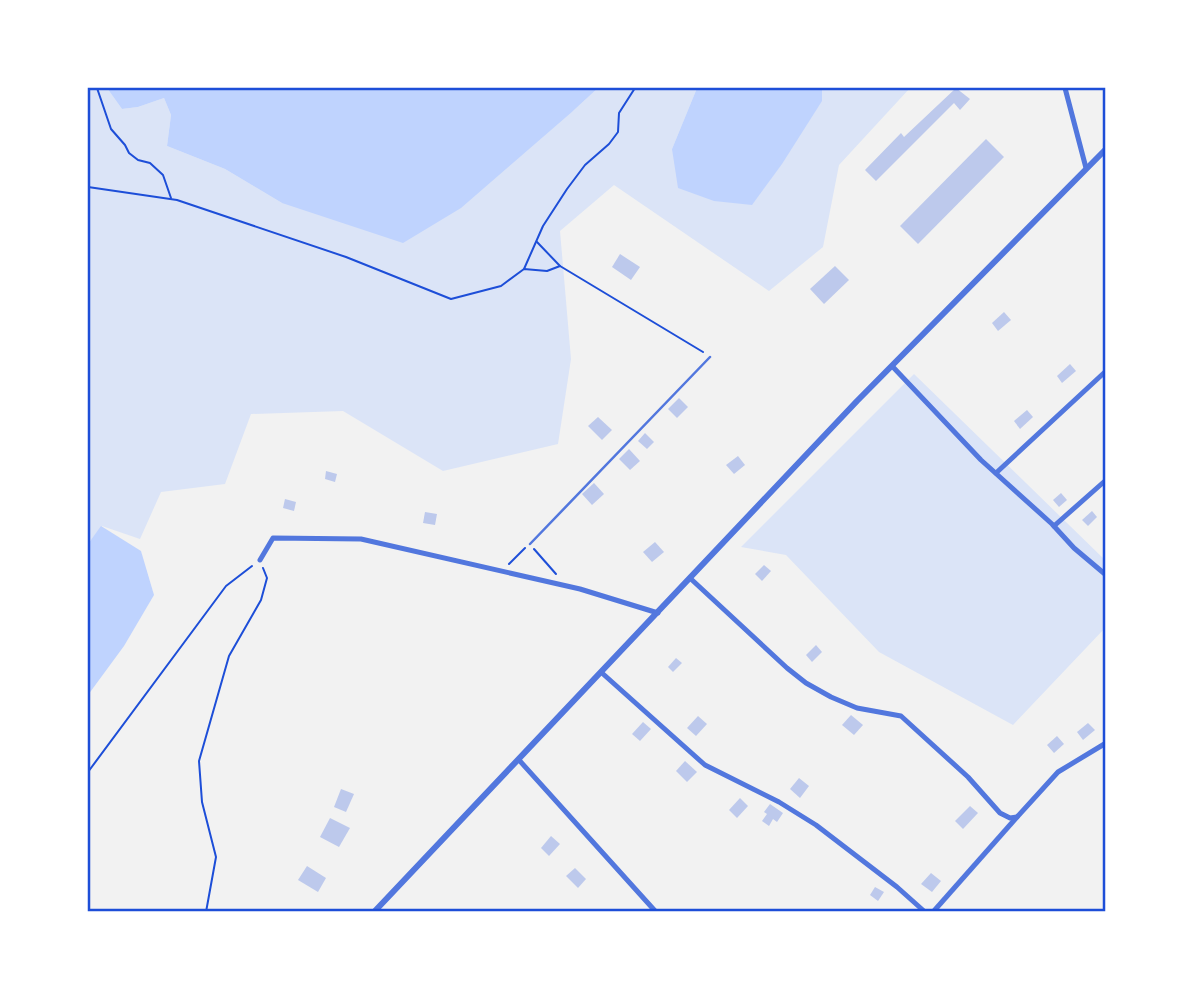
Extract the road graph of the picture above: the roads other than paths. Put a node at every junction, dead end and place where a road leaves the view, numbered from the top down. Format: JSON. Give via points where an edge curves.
{"nodes":[{"id":1,"x":1065,"y":88,"type":"edge"},
{"id":2,"x":1105,"y":149,"type":"edge"},
{"id":3,"x":1102,"y":156,"type":"edge"},
{"id":4,"x":1086,"y":168,"type":"junction"},
{"id":5,"x":710,"y":357,"type":"road end"},
{"id":6,"x":892,"y":366,"type":"junction"},
{"id":7,"x":1105,"y":370,"type":"edge"},
{"id":8,"x":996,"y":473,"type":"junction"},
{"id":9,"x":1105,"y":480,"type":"edge"},
{"id":10,"x":1054,"y":526,"type":"junction"},
{"id":11,"x":530,"y":544,"type":"road end"},
{"id":12,"x":260,"y":559,"type":"road end"},
{"id":13,"x":1105,"y":575,"type":"edge"},
{"id":14,"x":691,"y":579,"type":"junction"},
{"id":15,"x":658,"y":613,"type":"junction"},
{"id":16,"x":602,"y":673,"type":"junction"},
{"id":17,"x":1105,"y":743,"type":"edge"},
{"id":18,"x":519,"y":760,"type":"junction"},
{"id":19,"x":1017,"y":817,"type":"junction"},
{"id":20,"x":374,"y":912,"type":"edge"},
{"id":21,"x":656,"y":912,"type":"edge"},
{"id":22,"x":925,"y":912,"type":"edge"},
{"id":23,"x":933,"y":912,"type":"edge"}],
"edges":[{"from":1,"to":4,"type":"street"},
{"from":2,"to":3,"type":"street"},
{"from":3,"to":4,"type":"street"},
{"from":4,"to":6,"type":"street"},
{"from":5,"to":11,"type":"lane"},
{"from":6,"to":8,"type":"street"},
{"from":6,"to":14,"type":"street"},
{"from":7,"to":8,"type":"street"},
{"from":8,"to":10,"type":"street"},
{"from":9,"to":10,"type":"street"},
{"from":10,"to":13,"type":"street"},
{"from":12,"to":15,"type":"street","via":[[273,538],[361,538],[566,585]]},
{"from":14,"to":15,"type":"street"},
{"from":14,"to":19,"type":"street","via":[[806,683],[857,708],[901,716],[1000,813]]},
{"from":15,"to":16,"type":"street"},
{"from":16,"to":18,"type":"street"},
{"from":16,"to":22,"type":"street","via":[[705,765],[816,825]]},
{"from":17,"to":19,"type":"street","via":[[1058,772]]},
{"from":18,"to":20,"type":"street"},
{"from":18,"to":21,"type":"street"},
{"from":19,"to":23,"type":"street"}]}
